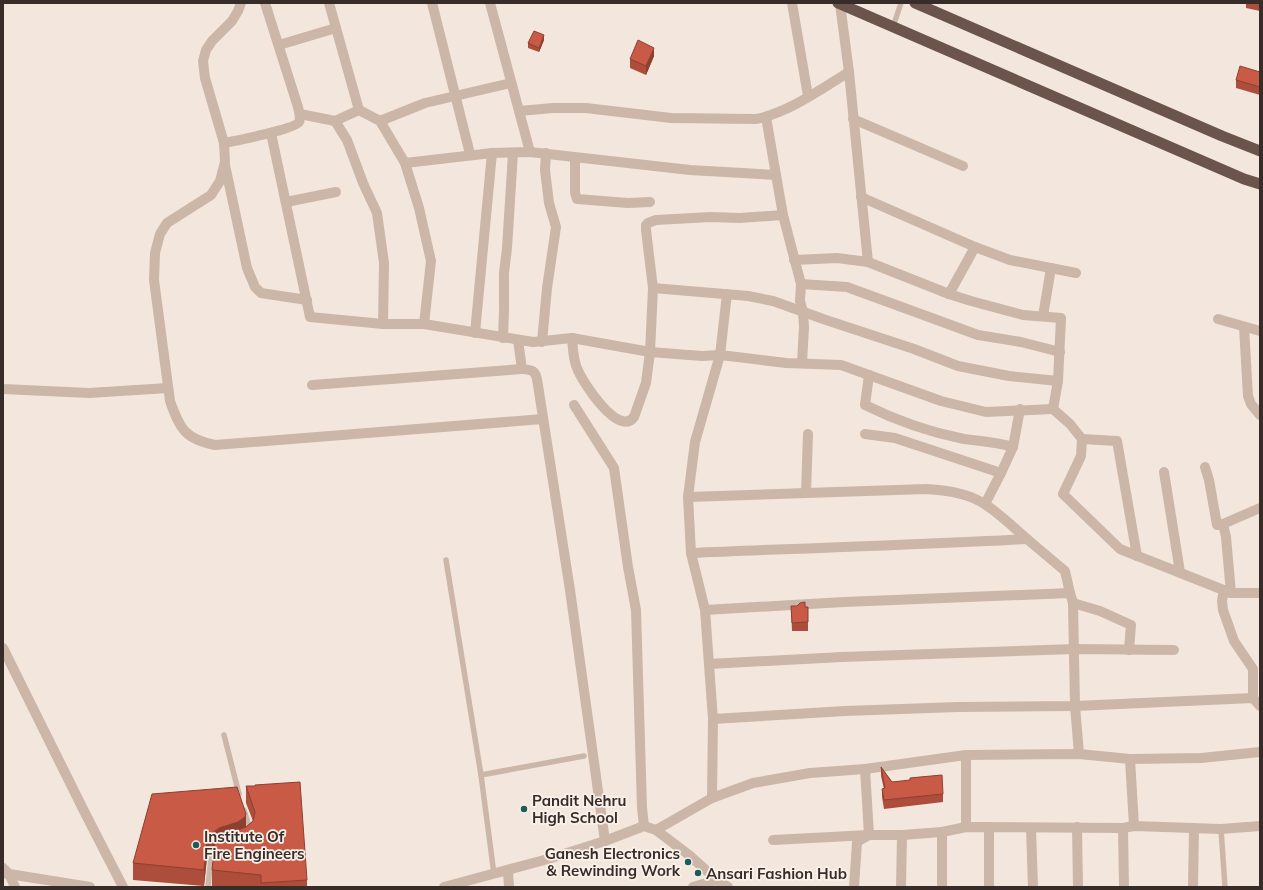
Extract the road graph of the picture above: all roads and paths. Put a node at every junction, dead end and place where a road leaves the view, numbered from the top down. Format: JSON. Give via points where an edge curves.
{"nodes":[{"id":1,"x":241,"y":3,"type":"edge"},
{"id":2,"x":265,"y":3,"type":"edge"},
{"id":3,"x":328,"y":3,"type":"edge"},
{"id":4,"x":432,"y":3,"type":"edge"},
{"id":5,"x":490,"y":3,"type":"edge"},
{"id":6,"x":792,"y":3,"type":"edge"},
{"id":7,"x":839,"y":3,"type":"edge"},
{"id":8,"x":901,"y":3,"type":"edge"},
{"id":9,"x":915,"y":3,"type":"edge"},
{"id":10,"x":336,"y":28,"type":"junction"},
{"id":11,"x":894,"y":28,"type":"junction"},
{"id":12,"x":279,"y":45,"type":"junction"},
{"id":13,"x":849,"y":72,"type":"junction"},
{"id":14,"x":511,"y":83,"type":"junction"},
{"id":15,"x":455,"y":96,"type":"junction"},
{"id":16,"x":808,"y":96,"type":"junction"},
{"id":17,"x":359,"y":110,"type":"junction"},
{"id":18,"x":519,"y":112,"type":"junction"},
{"id":19,"x":300,"y":114,"type":"junction"},
{"id":20,"x":766,"y":117,"type":"junction"},
{"id":21,"x":853,"y":119,"type":"junction"},
{"id":22,"x":335,"y":121,"type":"junction"},
{"id":23,"x":380,"y":121,"type":"junction"},
{"id":24,"x":271,"y":133,"type":"junction"},
{"id":25,"x":224,"y":143,"type":"junction"},
{"id":26,"x":1260,"y":151,"type":"edge"},
{"id":27,"x":492,"y":152,"type":"junction"},
{"id":28,"x":530,"y":152,"type":"junction"},
{"id":29,"x":513,"y":153,"type":"junction"},
{"id":30,"x":546,"y":153,"type":"junction"},
{"id":31,"x":470,"y":154,"type":"junction"},
{"id":32,"x":576,"y":158,"type":"junction"},
{"id":33,"x":225,"y":162,"type":"junction"},
{"id":34,"x":405,"y":163,"type":"junction"},
{"id":35,"x":963,"y":166,"type":"dead end"},
{"id":36,"x":776,"y":175,"type":"junction"},
{"id":37,"x":1260,"y":184,"type":"edge"},
{"id":38,"x":336,"y":192,"type":"dead end"},
{"id":39,"x":861,"y":197,"type":"junction"},
{"id":40,"x":286,"y":202,"type":"junction"},
{"id":41,"x":650,"y":202,"type":"dead end"},
{"id":42,"x":784,"y":215,"type":"junction"},
{"id":43,"x":975,"y":247,"type":"junction"},
{"id":44,"x":794,"y":260,"type":"junction"},
{"id":45,"x":868,"y":262,"type":"junction"},
{"id":46,"x":1051,"y":268,"type":"junction"},
{"id":47,"x":1076,"y":273,"type":"dead end"},
{"id":48,"x":801,"y":284,"type":"junction"},
{"id":49,"x":653,"y":288,"type":"junction"},
{"id":50,"x":727,"y":294,"type":"junction"},
{"id":51,"x":949,"y":294,"type":"junction"},
{"id":52,"x":307,"y":300,"type":"junction"},
{"id":53,"x":803,"y":312,"type":"junction"},
{"id":54,"x":1044,"y":316,"type":"junction"},
{"id":55,"x":1218,"y":319,"type":"dead end"},
{"id":56,"x":383,"y":324,"type":"junction"},
{"id":57,"x":424,"y":324,"type":"junction"},
{"id":58,"x":1244,"y":327,"type":"junction"},
{"id":59,"x":1260,"y":331,"type":"edge"},
{"id":60,"x":475,"y":333,"type":"junction"},
{"id":61,"x":502,"y":338,"type":"junction"},
{"id":62,"x":572,"y":338,"type":"junction"},
{"id":63,"x":518,"y":340,"type":"junction"},
{"id":64,"x":542,"y":342,"type":"junction"},
{"id":65,"x":650,"y":352,"type":"junction"},
{"id":66,"x":1060,"y":352,"type":"junction"},
{"id":67,"x":720,"y":355,"type":"junction"},
{"id":68,"x":802,"y":363,"type":"junction"},
{"id":69,"x":522,"y":369,"type":"junction"},
{"id":70,"x":868,"y":375,"type":"junction"},
{"id":71,"x":1058,"y":381,"type":"junction"},
{"id":72,"x":312,"y":385,"type":"dead end"},
{"id":73,"x":168,"y":388,"type":"junction"},
{"id":74,"x":3,"y":389,"type":"edge"},
{"id":75,"x":574,"y":405,"type":"dead end"},
{"id":76,"x":1020,"y":409,"type":"junction"},
{"id":77,"x":1053,"y":409,"type":"junction"},
{"id":78,"x":1260,"y":415,"type":"edge"},
{"id":79,"x":543,"y":418,"type":"junction"},
{"id":80,"x":808,"y":434,"type":"dead end"},
{"id":81,"x":865,"y":434,"type":"dead end"},
{"id":82,"x":1082,"y":440,"type":"junction"},
{"id":83,"x":1013,"y":447,"type":"junction"},
{"id":84,"x":1205,"y":467,"type":"dead end"},
{"id":85,"x":1164,"y":472,"type":"dead end"},
{"id":86,"x":1001,"y":473,"type":"junction"},
{"id":87,"x":806,"y":493,"type":"junction"},
{"id":88,"x":688,"y":497,"type":"junction"},
{"id":89,"x":985,"y":504,"type":"junction"},
{"id":90,"x":1260,"y":508,"type":"edge"},
{"id":91,"x":1223,"y":524,"type":"junction"},
{"id":92,"x":1026,"y":539,"type":"junction"},
{"id":93,"x":691,"y":553,"type":"junction"},
{"id":94,"x":1137,"y":556,"type":"junction"},
{"id":95,"x":446,"y":560,"type":"dead end"},
{"id":96,"x":1180,"y":572,"type":"junction"},
{"id":97,"x":1227,"y":592,"type":"junction"},
{"id":98,"x":1260,"y":593,"type":"edge"},
{"id":99,"x":1072,"y":598,"type":"junction"},
{"id":100,"x":705,"y":610,"type":"junction"},
{"id":101,"x":3,"y":648,"type":"edge"},
{"id":102,"x":1074,"y":649,"type":"junction"},
{"id":103,"x":1129,"y":650,"type":"junction"},
{"id":104,"x":1174,"y":650,"type":"dead end"},
{"id":105,"x":709,"y":664,"type":"junction"},
{"id":106,"x":1257,"y":702,"type":"edge"},
{"id":107,"x":1075,"y":706,"type":"junction"},
{"id":108,"x":713,"y":719,"type":"junction"},
{"id":109,"x":224,"y":735,"type":"dead end"},
{"id":110,"x":1260,"y":752,"type":"edge"},
{"id":111,"x":1079,"y":754,"type":"junction"},
{"id":112,"x":966,"y":755,"type":"junction"},
{"id":113,"x":584,"y":756,"type":"dead end"},
{"id":114,"x":1130,"y":759,"type":"junction"},
{"id":115,"x":865,"y":769,"type":"junction"},
{"id":116,"x":481,"y":775,"type":"junction"},
{"id":117,"x":712,"y":798,"type":"junction"},
{"id":118,"x":644,"y":826,"type":"junction"},
{"id":119,"x":1134,"y":826,"type":"junction"},
{"id":120,"x":1260,"y":826,"type":"edge"},
{"id":121,"x":966,"y":827,"type":"junction"},
{"id":122,"x":989,"y":827,"type":"junction"},
{"id":123,"x":1077,"y":827,"type":"junction"},
{"id":124,"x":1031,"y":828,"type":"junction"},
{"id":125,"x":1123,"y":828,"type":"junction"},
{"id":126,"x":1194,"y":828,"type":"junction"},
{"id":127,"x":1222,"y":829,"type":"junction"},
{"id":128,"x":656,"y":830,"type":"junction"},
{"id":129,"x":942,"y":832,"type":"junction"},
{"id":130,"x":869,"y":835,"type":"junction"},
{"id":131,"x":902,"y":835,"type":"junction"},
{"id":132,"x":250,"y":836,"type":"edge"},
{"id":133,"x":773,"y":840,"type":"dead end"},
{"id":134,"x":605,"y":841,"type":"junction"},
{"id":135,"x":224,"y":847,"type":"edge"},
{"id":136,"x":5,"y":871,"type":"edge"},
{"id":137,"x":508,"y":871,"type":"junction"},
{"id":138,"x":494,"y":874,"type":"junction"},
{"id":139,"x":717,"y":880,"type":"junction"},
{"id":140,"x":15,"y":887,"type":"edge"},
{"id":141,"x":90,"y":887,"type":"edge"},
{"id":142,"x":123,"y":887,"type":"edge"},
{"id":143,"x":208,"y":887,"type":"edge"},
{"id":144,"x":444,"y":887,"type":"edge"},
{"id":145,"x":509,"y":887,"type":"edge"},
{"id":146,"x":693,"y":887,"type":"edge"},
{"id":147,"x":728,"y":887,"type":"edge"},
{"id":148,"x":854,"y":887,"type":"edge"},
{"id":149,"x":901,"y":887,"type":"edge"},
{"id":150,"x":942,"y":887,"type":"edge"},
{"id":151,"x":989,"y":887,"type":"edge"},
{"id":152,"x":1032,"y":887,"type":"edge"},
{"id":153,"x":1078,"y":887,"type":"edge"},
{"id":154,"x":1124,"y":887,"type":"edge"},
{"id":155,"x":1193,"y":887,"type":"edge"},
{"id":156,"x":1225,"y":887,"type":"edge"}],
"edges":[{"from":1,"to":25,"type":"street","via":[[232,21],[206,50],[203,62],[205,78]]},
{"from":2,"to":12,"type":"street"},
{"from":3,"to":10,"type":"street"},
{"from":4,"to":15,"type":"street"},
{"from":5,"to":14,"type":"street"},
{"from":6,"to":16,"type":"street"},
{"from":7,"to":11,"type":"highway"},
{"from":7,"to":13,"type":"street"},
{"from":8,"to":11,"type":"lane"},
{"from":9,"to":26,"type":"highway"},
{"from":10,"to":12,"type":"street"},
{"from":10,"to":17,"type":"street"},
{"from":11,"to":37,"type":"highway","via":[[1229,173]]},
{"from":12,"to":19,"type":"street"},
{"from":13,"to":16,"type":"street"},
{"from":13,"to":21,"type":"street"},
{"from":14,"to":15,"type":"street"},
{"from":14,"to":18,"type":"street"},
{"from":15,"to":23,"type":"street","via":[[425,103]]},
{"from":15,"to":31,"type":"street"},
{"from":16,"to":20,"type":"street"},
{"from":17,"to":22,"type":"street"},
{"from":17,"to":23,"type":"street"},
{"from":18,"to":20,"type":"street","via":[[552,108],[586,108],[671,118]]},
{"from":18,"to":28,"type":"street"},
{"from":19,"to":22,"type":"street"},
{"from":19,"to":24,"type":"street","via":[[297,125]]},
{"from":20,"to":36,"type":"street"},
{"from":21,"to":35,"type":"street"},
{"from":21,"to":39,"type":"street"},
{"from":22,"to":56,"type":"street","via":[[347,140],[377,213],[384,263]]},
{"from":23,"to":34,"type":"street"},
{"from":24,"to":25,"type":"street"},
{"from":24,"to":40,"type":"street"},
{"from":25,"to":33,"type":"street"},
{"from":27,"to":29,"type":"street"},
{"from":27,"to":31,"type":"street"},
{"from":27,"to":60,"type":"street"},
{"from":28,"to":29,"type":"street"},
{"from":28,"to":30,"type":"street"},
{"from":29,"to":61,"type":"street"},
{"from":30,"to":32,"type":"street"},
{"from":30,"to":64,"type":"street","via":[[545,170],[549,203],[556,228]]},
{"from":31,"to":34,"type":"street"},
{"from":32,"to":36,"type":"street","via":[[690,170]]},
{"from":32,"to":41,"type":"street","via":[[575,193],[578,199]]},
{"from":33,"to":52,"type":"street","via":[[247,268],[255,287],[261,293]]},
{"from":33,"to":73,"type":"street","via":[[220,181],[211,195],[167,223],[160,234],[155,253],[154,280]]},
{"from":34,"to":57,"type":"street","via":[[431,261]]},
{"from":36,"to":42,"type":"street"},
{"from":38,"to":40,"type":"street"},
{"from":39,"to":43,"type":"street"},
{"from":39,"to":45,"type":"street"},
{"from":40,"to":52,"type":"street"},
{"from":42,"to":44,"type":"street"},
{"from":42,"to":49,"type":"street","via":[[656,220],[648,223],[646,230]]},
{"from":43,"to":46,"type":"street","via":[[1010,260]]},
{"from":43,"to":51,"type":"street"},
{"from":44,"to":45,"type":"street","via":[[837,258]]},
{"from":44,"to":48,"type":"street"},
{"from":45,"to":51,"type":"street"},
{"from":46,"to":47,"type":"street"},
{"from":46,"to":54,"type":"street"},
{"from":48,"to":53,"type":"street","via":[[800,301]]},
{"from":48,"to":66,"type":"street","via":[[847,287],[978,335]]},
{"from":49,"to":50,"type":"street"},
{"from":49,"to":65,"type":"street"},
{"from":50,"to":53,"type":"street","via":[[773,301]]},
{"from":50,"to":67,"type":"street"},
{"from":51,"to":54,"type":"street","via":[[1023,315]]},
{"from":52,"to":56,"type":"street","via":[[310,317]]},
{"from":53,"to":68,"type":"street"},
{"from":53,"to":71,"type":"street","via":[[958,366],[1009,376]]},
{"from":54,"to":66,"type":"street","via":[[1061,318]]},
{"from":55,"to":58,"type":"street"},
{"from":56,"to":57,"type":"street"},
{"from":57,"to":60,"type":"street"},
{"from":58,"to":59,"type":"street"},
{"from":58,"to":78,"type":"street","via":[[1248,396]]},
{"from":60,"to":61,"type":"street"},
{"from":61,"to":63,"type":"street"},
{"from":62,"to":64,"type":"street"},
{"from":62,"to":65,"type":"street"},
{"from":62,"to":65,"type":"street","via":[[574,362],[583,381],[611,415],[625,423],[634,417],[646,383]]},
{"from":63,"to":64,"type":"street"},
{"from":63,"to":69,"type":"street"},
{"from":65,"to":67,"type":"street"},
{"from":66,"to":71,"type":"street"},
{"from":67,"to":68,"type":"street"},
{"from":67,"to":88,"type":"street","via":[[695,442]]},
{"from":68,"to":70,"type":"street","via":[[841,365]]},
{"from":69,"to":72,"type":"street"},
{"from":69,"to":79,"type":"street","via":[[532,370],[536,374]]},
{"from":70,"to":76,"type":"street","via":[[941,401],[986,412]]},
{"from":70,"to":83,"type":"street","via":[[865,405],[927,431]]},
{"from":71,"to":77,"type":"street"},
{"from":73,"to":74,"type":"street","via":[[89,393]]},
{"from":73,"to":79,"type":"street","via":[[176,419],[187,434],[199,442],[215,445]]},
{"from":75,"to":118,"type":"street","via":[[614,468],[636,610]]},
{"from":76,"to":77,"type":"street"},
{"from":76,"to":83,"type":"street"},
{"from":77,"to":82,"type":"street","via":[[1070,424]]},
{"from":79,"to":134,"type":"street"},
{"from":80,"to":87,"type":"street"},
{"from":81,"to":86,"type":"street","via":[[895,438]]},
{"from":82,"to":94,"type":"street","via":[[1117,441]]},
{"from":82,"to":94,"type":"street","via":[[1081,456],[1063,494],[1120,548]]},
{"from":83,"to":86,"type":"street"},
{"from":84,"to":91,"type":"street","via":[[1217,525]]},
{"from":85,"to":96,"type":"street"},
{"from":86,"to":89,"type":"street"},
{"from":87,"to":88,"type":"street"},
{"from":87,"to":89,"type":"street","via":[[934,490],[956,493]]},
{"from":88,"to":93,"type":"street"},
{"from":89,"to":92,"type":"street"},
{"from":90,"to":91,"type":"street"},
{"from":91,"to":97,"type":"street","via":[[1226,537]]},
{"from":92,"to":93,"type":"street"},
{"from":92,"to":99,"type":"street","via":[[1065,571]]},
{"from":93,"to":100,"type":"street"},
{"from":94,"to":96,"type":"street"},
{"from":95,"to":116,"type":"lane"},
{"from":96,"to":97,"type":"street"},
{"from":97,"to":98,"type":"street"},
{"from":97,"to":106,"type":"street","via":[[1222,601],[1223,610],[1234,641],[1254,672]]},
{"from":99,"to":100,"type":"street","via":[[844,602]]},
{"from":99,"to":102,"type":"street"},
{"from":99,"to":103,"type":"street","via":[[1131,625]]},
{"from":100,"to":105,"type":"street"},
{"from":101,"to":142,"type":"street"},
{"from":102,"to":103,"type":"street"},
{"from":102,"to":105,"type":"street"},
{"from":102,"to":107,"type":"street"},
{"from":103,"to":104,"type":"street"},
{"from":105,"to":108,"type":"street"},
{"from":106,"to":107,"type":"street"},
{"from":107,"to":108,"type":"street","via":[[868,710]]},
{"from":107,"to":111,"type":"street"},
{"from":108,"to":117,"type":"street"},
{"from":109,"to":132,"type":"lane","via":[[237,789],[251,830]]},
{"from":110,"to":114,"type":"street","via":[[1201,758]]},
{"from":111,"to":112,"type":"street"},
{"from":111,"to":114,"type":"street"},
{"from":112,"to":115,"type":"street"},
{"from":112,"to":121,"type":"street"},
{"from":113,"to":116,"type":"lane"},
{"from":114,"to":119,"type":"street"},
{"from":115,"to":117,"type":"street","via":[[810,773],[753,783]]},
{"from":115,"to":130,"type":"street"},
{"from":116,"to":138,"type":"lane"},
{"from":117,"to":128,"type":"street"},
{"from":118,"to":128,"type":"street"},
{"from":118,"to":134,"type":"street"},
{"from":119,"to":125,"type":"street"},
{"from":119,"to":126,"type":"street"},
{"from":120,"to":127,"type":"street"},
{"from":121,"to":122,"type":"street"},
{"from":121,"to":129,"type":"street"},
{"from":122,"to":124,"type":"street"},
{"from":122,"to":151,"type":"street"},
{"from":123,"to":124,"type":"street"},
{"from":123,"to":125,"type":"street"},
{"from":123,"to":153,"type":"street"},
{"from":124,"to":152,"type":"street"},
{"from":125,"to":154,"type":"street"},
{"from":126,"to":127,"type":"street"},
{"from":126,"to":155,"type":"street"},
{"from":127,"to":156,"type":"lane"},
{"from":128,"to":139,"type":"street"},
{"from":129,"to":131,"type":"street"},
{"from":129,"to":150,"type":"street"},
{"from":130,"to":131,"type":"street"},
{"from":130,"to":133,"type":"street"},
{"from":130,"to":148,"type":"street","via":[[857,842]]},
{"from":131,"to":149,"type":"street"},
{"from":134,"to":137,"type":"street"},
{"from":135,"to":143,"type":"lane","via":[[217,849],[211,857]]},
{"from":136,"to":140,"type":"street"},
{"from":136,"to":141,"type":"street"},
{"from":137,"to":138,"type":"street"},
{"from":137,"to":145,"type":"street"},
{"from":138,"to":144,"type":"street"},
{"from":139,"to":146,"type":"street"},
{"from":139,"to":147,"type":"street"}]}
